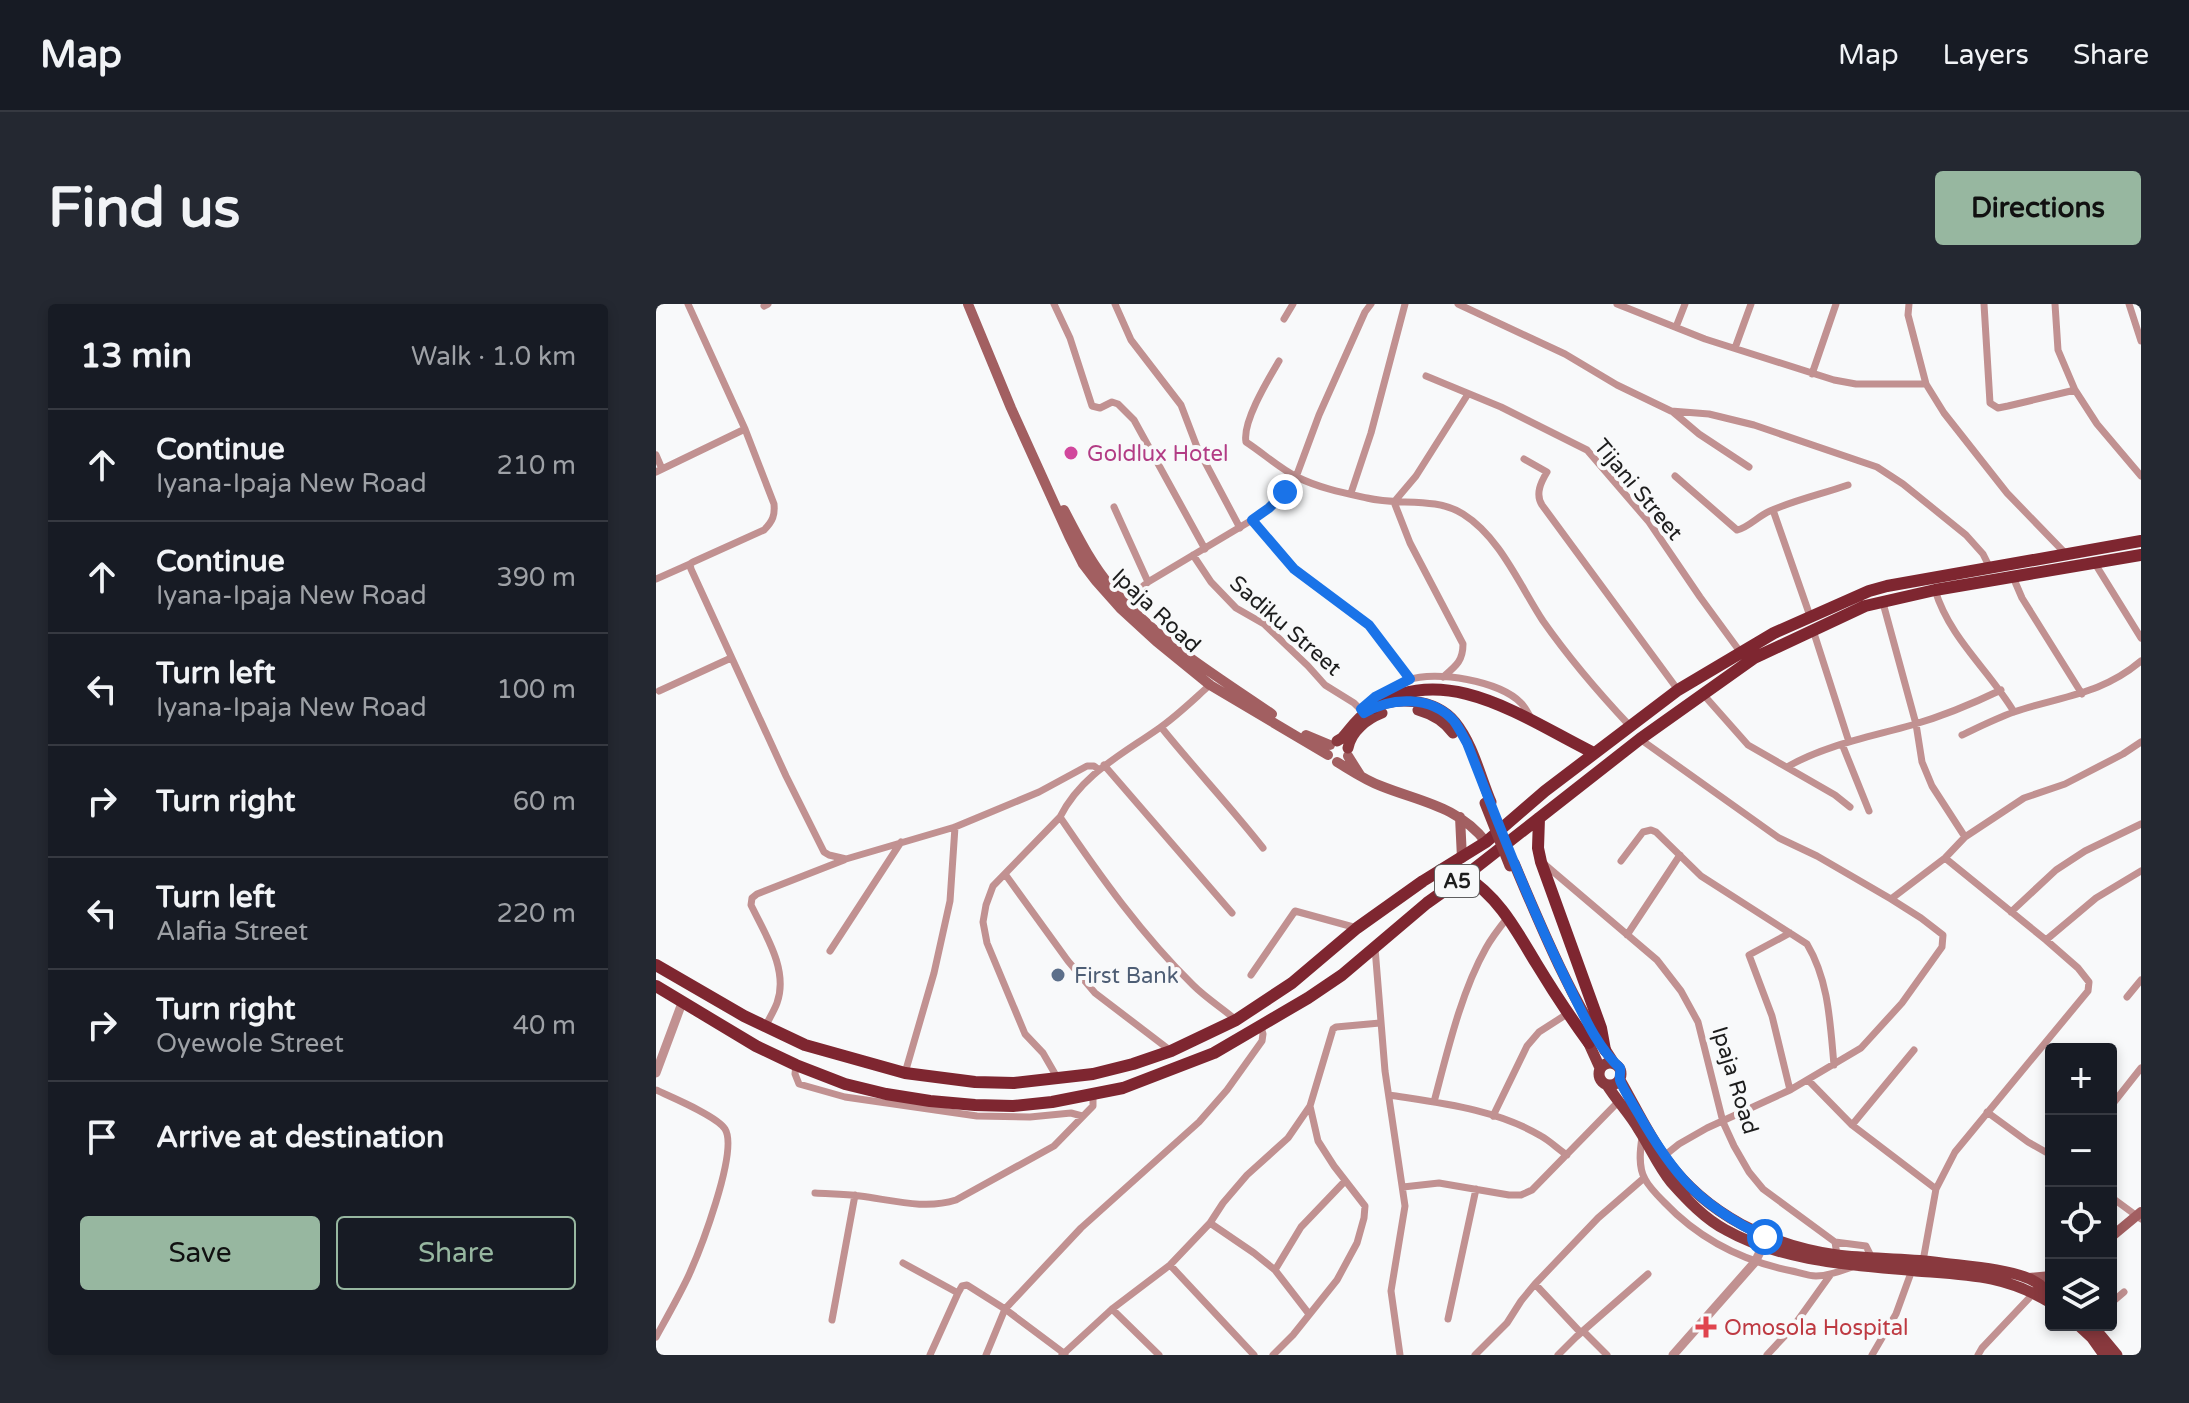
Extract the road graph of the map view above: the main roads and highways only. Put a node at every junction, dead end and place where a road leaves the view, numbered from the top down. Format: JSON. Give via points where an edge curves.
{"nodes":[{"id":1,"x":968,"y":304,"type":"edge"},
{"id":2,"x":974,"y":304,"type":"edge"},
{"id":3,"x":2141,"y":541,"type":"edge"},
{"id":4,"x":2141,"y":555,"type":"edge"},
{"id":5,"x":1215,"y":681,"type":"junction"},
{"id":6,"x":1366,"y":710,"type":"junction"},
{"id":7,"x":1333,"y":750,"type":"junction"},
{"id":8,"x":1348,"y":752,"type":"junction"},
{"id":9,"x":1594,"y":753,"type":"junction"},
{"id":10,"x":1361,"y":777,"type":"junction"},
{"id":11,"x":1488,"y":803,"type":"junction"},
{"id":12,"x":1460,"y":817,"type":"junction"},
{"id":13,"x":1539,"y":818,"type":"junction"},
{"id":14,"x":1486,"y":842,"type":"junction"},
{"id":15,"x":1462,"y":858,"type":"junction"},
{"id":16,"x":1512,"y":864,"type":"junction"},
{"id":17,"x":1465,"y":876,"type":"junction"},
{"id":18,"x":656,"y":965,"type":"edge"},
{"id":19,"x":656,"y":986,"type":"edge"},
{"id":20,"x":1589,"y":1043,"type":"junction"},
{"id":21,"x":1605,"y":1050,"type":"junction"},
{"id":22,"x":1614,"y":1063,"type":"junction"},
{"id":23,"x":1600,"y":1068,"type":"junction"},
{"id":24,"x":1620,"y":1080,"type":"junction"},
{"id":25,"x":1607,"y":1085,"type":"junction"},
{"id":26,"x":2140,"y":1215,"type":"edge"},
{"id":27,"x":2117,"y":1232,"type":"edge"},
{"id":28,"x":1834,"y":1264,"type":"junction"},
{"id":29,"x":2045,"y":1277,"type":"edge"},
{"id":30,"x":2029,"y":1278,"type":"junction"},
{"id":31,"x":2045,"y":1288,"type":"edge"},
{"id":32,"x":2045,"y":1299,"type":"edge"},
{"id":33,"x":2084,"y":1331,"type":"edge"},
{"id":34,"x":2097,"y":1331,"type":"edge"},
{"id":35,"x":2104,"y":1355,"type":"edge"},
{"id":36,"x":2117,"y":1355,"type":"edge"}],
"edges":[{"from":1,"to":5,"type":"main road","name":"Ipaja Road","via":[[1083,564],[1156,641]]},
{"from":2,"to":5,"type":"main road","name":"Ipaja Road","via":[[1076,533],[1105,579]]},
{"from":3,"to":9,"type":"highway","number":"A5","via":[[1887,586],[1774,633],[1678,690]]},
{"from":4,"to":13,"type":"highway","number":"A5","via":[[1865,606],[1754,658]]},
{"from":5,"to":7,"type":"main road","name":"Ipaja Road"},
{"from":6,"to":7,"type":"main road"},
{"from":6,"to":9,"type":"highway","via":[[1394,695],[1435,689],[1481,698]]},
{"from":6,"to":11,"type":"main road","via":[[1413,701],[1447,715],[1467,743]]},
{"from":7,"to":8,"type":"main road","via":[[1343,760]]},
{"from":7,"to":8,"type":"main road","via":[[1343,741]]},
{"from":7,"to":10,"type":"main road","name":"Ipaja Road"},
{"from":8,"to":10,"type":"main road"},
{"from":8,"to":11,"type":"main road","via":[[1350,740],[1372,717],[1390,709],[1426,712],[1458,739]]},
{"from":9,"to":14,"type":"highway","number":"A5"},
{"from":10,"to":12,"type":"main road","name":"Ipaja Road"},
{"from":11,"to":16,"type":"main road","bridge":true},
{"from":12,"to":14,"type":"main road","name":"Ipaja Road"},
{"from":12,"to":15,"type":"main road"},
{"from":13,"to":17,"type":"highway","number":"A5"},
{"from":13,"to":21,"type":"highway","via":[[1541,862]]},
{"from":14,"to":15,"type":"highway","number":"A5"},
{"from":15,"to":18,"type":"highway","number":"A5","via":[[1357,928],[1292,983],[1236,1020],[1171,1051],[1058,1079],[988,1082],[905,1073],[805,1045]]},
{"from":16,"to":20,"type":"main road"},
{"from":16,"to":21,"type":"main road","via":[[1567,983]]},
{"from":17,"to":19,"type":"highway","number":"A5","via":[[1342,975],[1214,1053],[1123,1088],[1052,1102],[975,1105],[845,1084],[756,1046]]},
{"from":17,"to":20,"type":"highway","via":[[1497,902]]},
{"from":20,"to":23,"type":"main road"},
{"from":21,"to":22,"type":"main road"},
{"from":22,"to":23,"type":"main road"},
{"from":22,"to":24,"type":"main road"},
{"from":23,"to":25,"type":"main road","via":[[1600,1080]]},
{"from":24,"to":25,"type":"main road"},
{"from":24,"to":28,"type":"main road","via":[[1664,1156],[1691,1189],[1737,1223]]},
{"from":25,"to":28,"type":"main road","via":[[1658,1164],[1691,1203],[1726,1231]]},
{"from":26,"to":27,"type":"main road"},
{"from":28,"to":30,"type":"main road","via":[[1872,1258],[1923,1261]]},
{"from":28,"to":32,"type":"main road","via":[[1983,1276]]},
{"from":29,"to":30,"type":"main road"},
{"from":30,"to":31,"type":"main road"},
{"from":33,"to":35,"type":"main road"},
{"from":34,"to":36,"type":"main road"}]}
